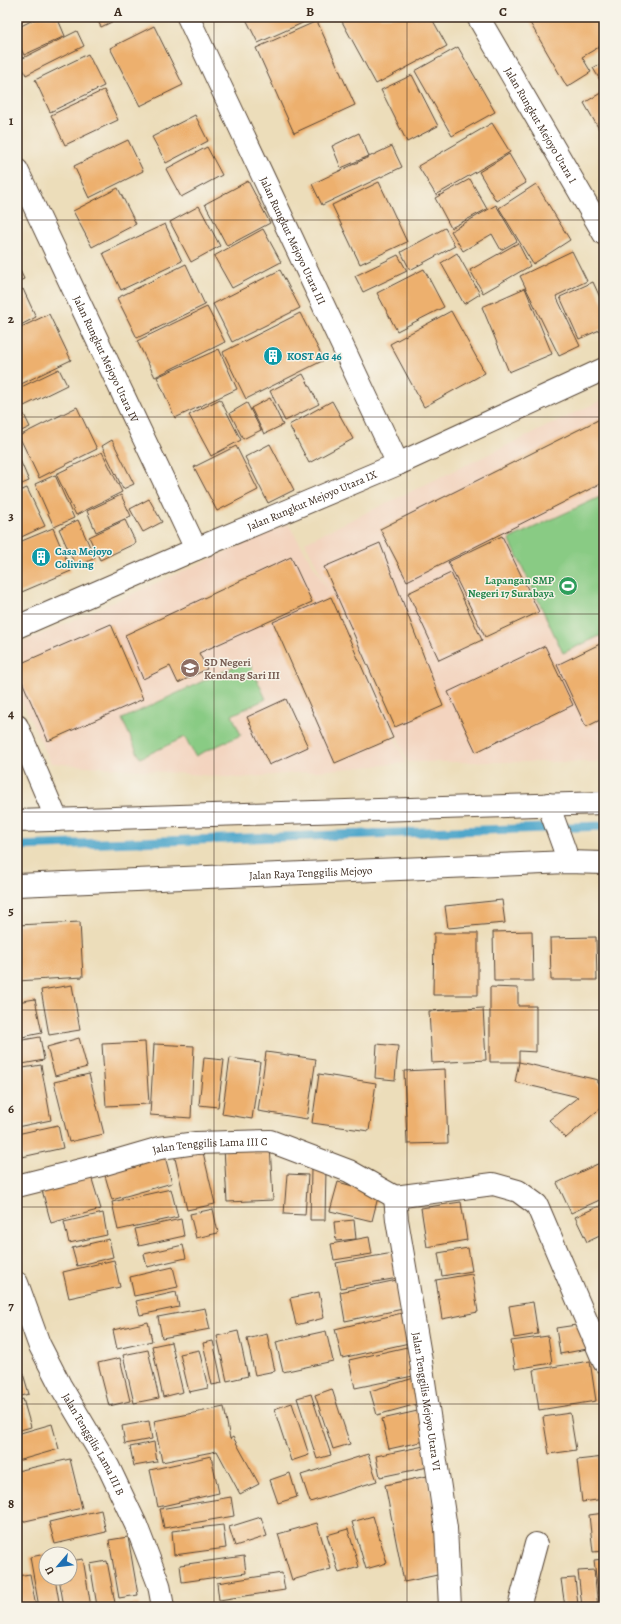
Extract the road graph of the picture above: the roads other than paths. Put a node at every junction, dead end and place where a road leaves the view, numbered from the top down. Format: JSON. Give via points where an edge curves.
{"nodes":[{"id":1,"x":188,"y":17,"type":"edge"},
{"id":2,"x":478,"y":17,"type":"edge"},
{"id":3,"x":17,"y":170,"type":"edge"},
{"id":4,"x":604,"y":234,"type":"edge"},
{"id":5,"x":604,"y":369,"type":"edge"},
{"id":6,"x":398,"y":464,"type":"junction"},
{"id":7,"x":196,"y":549,"type":"junction"},
{"id":8,"x":17,"y":627,"type":"edge"},
{"id":9,"x":17,"y":726,"type":"edge"},
{"id":10,"x":604,"y":803,"type":"edge"},
{"id":11,"x":550,"y":809,"type":"junction"},
{"id":12,"x":57,"y":820,"type":"junction"},
{"id":13,"x":17,"y":821,"type":"edge"},
{"id":14,"x":566,"y":857,"type":"junction"},
{"id":15,"x":604,"y":863,"type":"edge"},
{"id":16,"x":17,"y":885,"type":"edge"},
{"id":17,"x":17,"y":1186,"type":"edge"},
{"id":18,"x":395,"y":1197,"type":"junction"},
{"id":19,"x":17,"y":1283,"type":"edge"},
{"id":20,"x":604,"y":1362,"type":"edge"},
{"id":21,"x":536,"y":1544,"type":"dead end"},
{"id":22,"x":163,"y":1607,"type":"edge"},
{"id":23,"x":450,"y":1607,"type":"edge"},
{"id":24,"x":519,"y":1607,"type":"edge"}],
"edges":[{"from":1,"to":6,"type":"street","name":"Jalan Rungkut Mejoyo Utara III"},
{"from":2,"to":4,"type":"street","name":"Jalan Rungkut Mejoyo Utara I"},
{"from":3,"to":7,"type":"street","name":"Jalan Rungkut Mejoyo Utara IV"},
{"from":5,"to":6,"type":"street","name":"Jalan Rungkut Mejoyo Utara IX"},
{"from":6,"to":7,"type":"street","name":"Jalan Rungkut Mejoyo Utara IX"},
{"from":7,"to":8,"type":"street","name":"Jalan Rungkut Mejoyo Utara IX"},
{"from":9,"to":12,"type":"street"},
{"from":10,"to":11,"type":"street"},
{"from":11,"to":12,"type":"street"},
{"from":11,"to":14,"type":"street"},
{"from":12,"to":13,"type":"street"},
{"from":14,"to":15,"type":"street","name":"Jalan Raya Tenggilis Mejoyo"},
{"from":14,"to":16,"type":"street","name":"Jalan Raya Tenggilis Mejoyo"},
{"from":17,"to":18,"type":"street","name":"Jalan Tenggilis Lama III C","via":[[160,1148],[196,1142],[270,1141],[349,1171]]},
{"from":18,"to":20,"type":"street","via":[[493,1184],[518,1191],[537,1205]]},
{"from":18,"to":23,"type":"street","name":"Jalan Tenggilis Mejoyo Utara VI","via":[[446,1528]]},
{"from":19,"to":22,"type":"street","name":"Jalan Tenggilis Lama III B","via":[[39,1344],[108,1466],[136,1526],[159,1585]]},
{"from":21,"to":24,"type":"street"}]}
